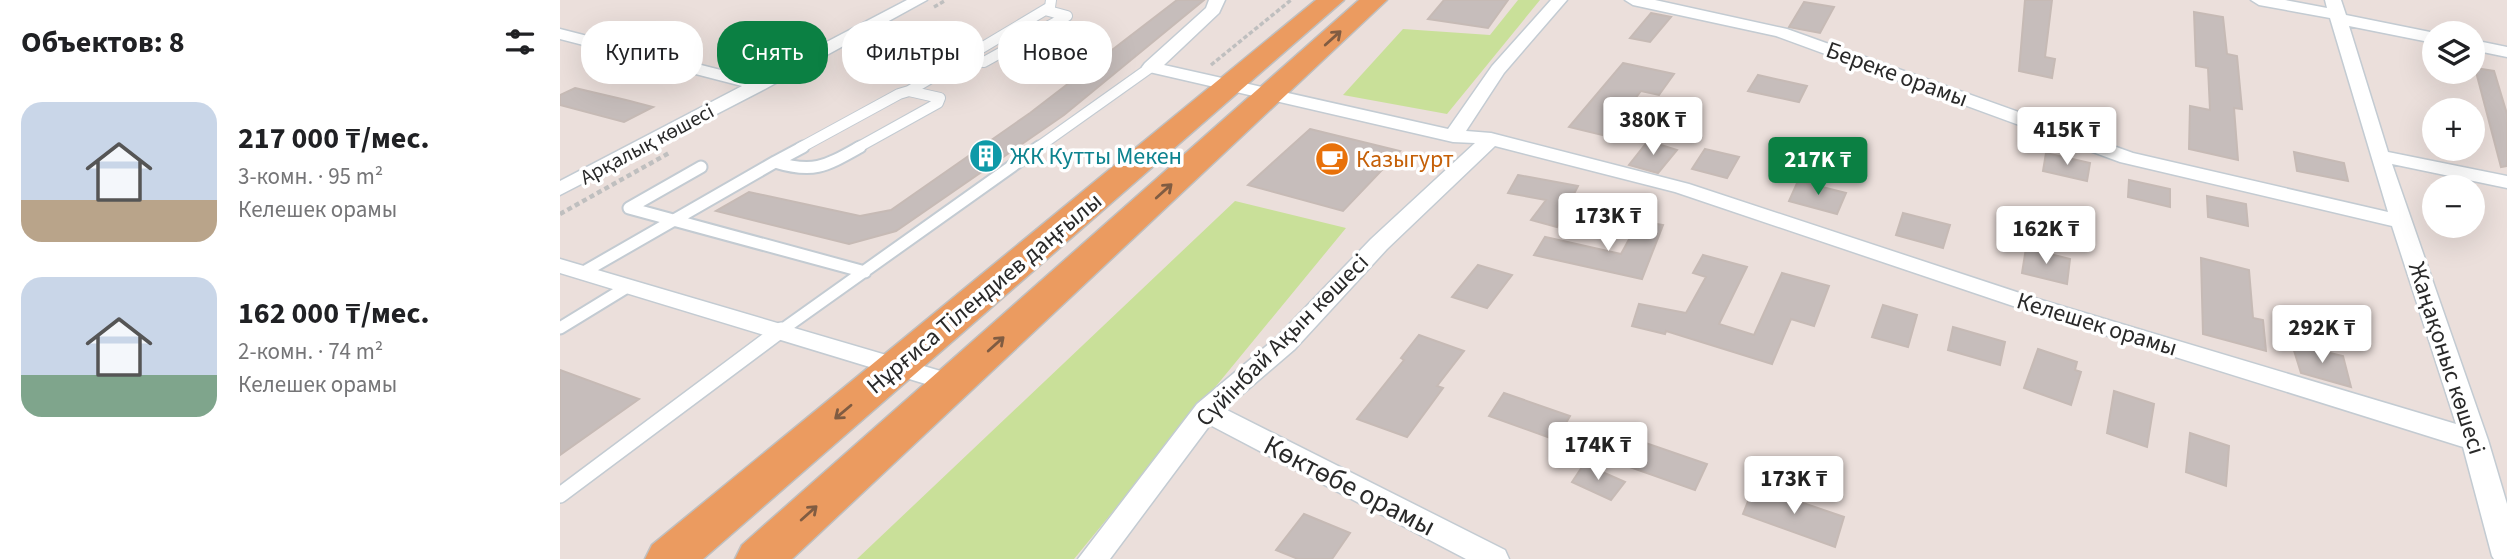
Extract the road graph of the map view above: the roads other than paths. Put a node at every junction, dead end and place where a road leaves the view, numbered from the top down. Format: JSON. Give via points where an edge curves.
{"nodes":[{"id":1,"x":919,"y":0,"type":"edge"},
{"id":2,"x":1051,"y":0,"type":"edge"},
{"id":3,"x":1217,"y":0,"type":"edge"},
{"id":4,"x":1331,"y":0,"type":"edge"},
{"id":5,"x":1374,"y":0,"type":"edge"},
{"id":6,"x":1559,"y":0,"type":"edge"},
{"id":7,"x":1633,"y":0,"type":"edge"},
{"id":8,"x":2259,"y":0,"type":"edge"},
{"id":9,"x":1045,"y":10,"type":"junction"},
{"id":10,"x":2336,"y":11,"type":"edge"},
{"id":11,"x":560,"y":34,"type":"edge"},
{"id":12,"x":2422,"y":35,"type":"edge"},
{"id":13,"x":984,"y":46,"type":"edge"},
{"id":14,"x":2485,"y":47,"type":"edge"},
{"id":15,"x":2507,"y":52,"type":"edge"},
{"id":16,"x":984,"y":62,"type":"edge"},
{"id":17,"x":1151,"y":67,"type":"junction"},
{"id":18,"x":1215,"y":80,"type":"junction"},
{"id":19,"x":921,"y":84,"type":"edge"},
{"id":20,"x":759,"y":85,"type":"junction"},
{"id":21,"x":909,"y":91,"type":"junction"},
{"id":22,"x":1273,"y":92,"type":"junction"},
{"id":23,"x":1453,"y":136,"type":"junction"},
{"id":24,"x":1490,"y":139,"type":"junction"},
{"id":25,"x":2379,"y":156,"type":"junction"},
{"id":26,"x":774,"y":162,"type":"junction"},
{"id":27,"x":701,"y":167,"type":"dead end"},
{"id":28,"x":2507,"y":182,"type":"edge"},
{"id":29,"x":560,"y":189,"type":"edge"},
{"id":30,"x":672,"y":219,"type":"junction"},
{"id":31,"x":2402,"y":222,"type":"junction"},
{"id":32,"x":571,"y":270,"type":"edge"},
{"id":33,"x":865,"y":272,"type":"junction"},
{"id":34,"x":627,"y":287,"type":"junction"},
{"id":35,"x":560,"y":328,"type":"edge"},
{"id":36,"x":777,"y":333,"type":"junction"},
{"id":37,"x":895,"y":367,"type":"junction"},
{"id":38,"x":952,"y":383,"type":"junction"},
{"id":39,"x":1206,"y":411,"type":"junction"},
{"id":40,"x":2475,"y":440,"type":"junction"},
{"id":41,"x":560,"y":495,"type":"edge"},
{"id":42,"x":2507,"y":556,"type":"edge"},
{"id":43,"x":669,"y":559,"type":"edge"},
{"id":44,"x":759,"y":559,"type":"edge"},
{"id":45,"x":1093,"y":559,"type":"edge"},
{"id":46,"x":1494,"y":559,"type":"edge"}],
"edges":[{"from":1,"to":20,"type":"street","name":"Арқалық көшесі"},
{"from":2,"to":9,"type":"lane","via":[[1053,5]]},
{"from":3,"to":17,"type":"street","via":[[1213,10]]},
{"from":4,"to":18,"type":"main road","name":"Нұрғиса Тілендиев даңғылы"},
{"from":22,"to":5,"type":"main road","name":"Нұрғиса Тілендиев даңғылы","one_way":true},
{"from":6,"to":23,"type":"street","via":[[1498,69]]},
{"from":7,"to":31,"type":"street","name":"Береке орамы","via":[[1781,32],[2127,158]]},
{"from":8,"to":10,"type":"street"},
{"from":9,"to":13,"type":"lane"},
{"from":9,"to":16,"type":"lane","via":[[1067,16]]},
{"from":10,"to":12,"type":"street"},
{"from":10,"to":25,"type":"street","name":"Жаңақоныс көшесі"},
{"from":11,"to":20,"type":"street"},
{"from":14,"to":15,"type":"street"},
{"from":17,"to":18,"type":"street","name":"Келешек орамы"},
{"from":17,"to":33,"type":"lane"},
{"from":18,"to":22,"type":"street","name":"Келешек орамы"},
{"from":18,"to":37,"type":"main road","name":"Нұрғиса Тілендиев даңғылы"},
{"from":19,"to":21,"type":"lane"},
{"from":20,"to":29,"type":"street","name":"Арқалық көшесі"},
{"from":21,"to":26,"type":"lane"},
{"from":21,"to":26,"type":"lane","via":[[940,98],[824,167],[801,170]]},
{"from":22,"to":23,"type":"street","name":"Келешек орамы"},
{"from":38,"to":22,"type":"main road","name":"Нұрғиса Тілендиев даңғылы","one_way":true},
{"from":23,"to":24,"type":"street","name":"Келешек орамы"},
{"from":24,"to":39,"type":"street","name":"Сүйінбай Ақын көшесі","via":[[1379,244],[1286,343]]},
{"from":24,"to":40,"type":"street","name":"Келешек орамы","via":[[1682,188],[2029,304]]},
{"from":25,"to":28,"type":"street"},
{"from":25,"to":31,"type":"street","name":"Жаңақоныс көшесі"},
{"from":26,"to":30,"type":"lane"},
{"from":27,"to":30,"type":"lane","via":[[629,208]]},
{"from":30,"to":32,"type":"lane"},
{"from":30,"to":33,"type":"lane"},
{"from":31,"to":40,"type":"street","name":"Жаңақоныс көшесі"},
{"from":32,"to":34,"type":"street"},
{"from":33,"to":36,"type":"lane"},
{"from":34,"to":35,"type":"lane"},
{"from":34,"to":36,"type":"street"},
{"from":36,"to":37,"type":"street"},
{"from":36,"to":41,"type":"lane"},
{"from":37,"to":38,"type":"street"},
{"from":37,"to":43,"type":"main road","name":"Нұрғиса Тілендиев даңғылы","one_way":true},
{"from":44,"to":38,"type":"main road","name":"Нұрғиса Тілендиев даңғылы","one_way":true},
{"from":39,"to":45,"type":"street","name":"Сүйінбай Ақын көшесі"},
{"from":39,"to":46,"type":"street","name":"Көктөбе орамы"},
{"from":40,"to":42,"type":"street","name":"Жаңақоныс көшесі"}]}
